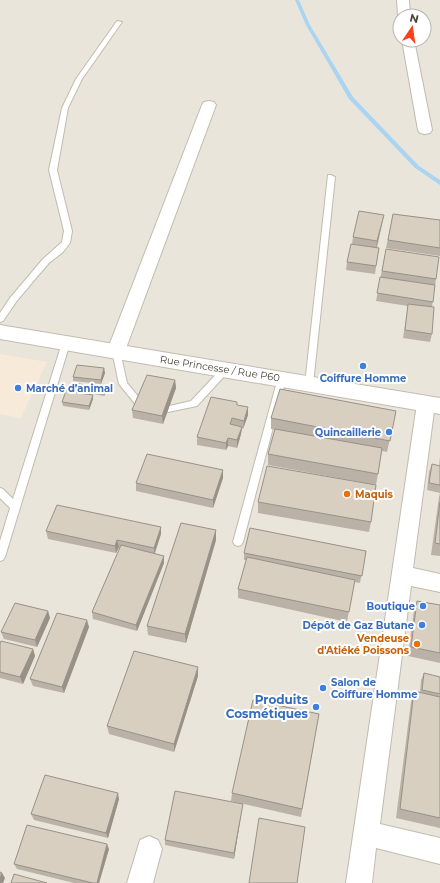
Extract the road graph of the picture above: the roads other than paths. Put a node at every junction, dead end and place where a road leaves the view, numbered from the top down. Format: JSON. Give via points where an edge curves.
{"nodes":[{"id":1,"x":119,"y":22,"type":"dead end"},
{"id":2,"x":409,"y":48,"type":"edge"},
{"id":3,"x":208,"y":105,"type":"dead end"},
{"id":4,"x":424,"y":130,"type":"dead end"},
{"id":5,"x":331,"y":176,"type":"dead end"},
{"id":6,"x":0,"y":319,"type":"edge"},
{"id":7,"x":0,"y":332,"type":"edge"},
{"id":8,"x":66,"y":343,"type":"junction"},
{"id":9,"x":116,"y":351,"type":"junction"},
{"id":10,"x":226,"y":369,"type":"junction"},
{"id":11,"x":282,"y":378,"type":"junction"},
{"id":12,"x":309,"y":384,"type":"junction"},
{"id":13,"x":139,"y":403,"type":"edge"},
{"id":14,"x":433,"y":405,"type":"edge"},
{"id":15,"x":168,"y":409,"type":"edge"},
{"id":16,"x":0,"y":492,"type":"edge"},
{"id":17,"x":15,"y":507,"type":"junction"},
{"id":18,"x":238,"y":542,"type":"dead end"},
{"id":19,"x":0,"y":556,"type":"edge"},
{"id":20,"x":402,"y":576,"type":"junction"},
{"id":21,"x":440,"y":583,"type":"edge"},
{"id":22,"x":366,"y":833,"type":"junction"},
{"id":23,"x":148,"y":849,"type":"dead end"},
{"id":24,"x":440,"y":851,"type":"edge"},
{"id":25,"x":140,"y":883,"type":"edge"},
{"id":26,"x":359,"y":883,"type":"edge"}],
"edges":[{"from":1,"to":6,"type":"lane","via":[[79,79],[65,108],[53,170],[68,231],[66,243],[32,276]]},
{"from":2,"to":4,"type":"street"},
{"from":3,"to":9,"type":"street"},
{"from":5,"to":12,"type":"lane"},
{"from":7,"to":8,"type":"street","name":"Rue Princesse / Rue P60"},
{"from":8,"to":9,"type":"street","name":"Rue Princesse / Rue P60"},
{"from":8,"to":17,"type":"lane"},
{"from":9,"to":10,"type":"street","name":"Rue Princesse / Rue P60"},
{"from":9,"to":13,"type":"lane","via":[[124,384]]},
{"from":10,"to":11,"type":"street","name":"Rue Princesse / Rue P60"},
{"from":10,"to":15,"type":"lane","via":[[194,404]]},
{"from":11,"to":12,"type":"street","name":"Rue Princesse / Rue P60"},
{"from":11,"to":18,"type":"lane"},
{"from":12,"to":14,"type":"street","name":"Rue Princesse / Rue P60"},
{"from":14,"to":20,"type":"street"},
{"from":16,"to":17,"type":"lane"},
{"from":17,"to":19,"type":"lane"},
{"from":20,"to":21,"type":"street"},
{"from":20,"to":22,"type":"street"},
{"from":22,"to":24,"type":"street"},
{"from":22,"to":26,"type":"street"},
{"from":23,"to":25,"type":"street"}]}
